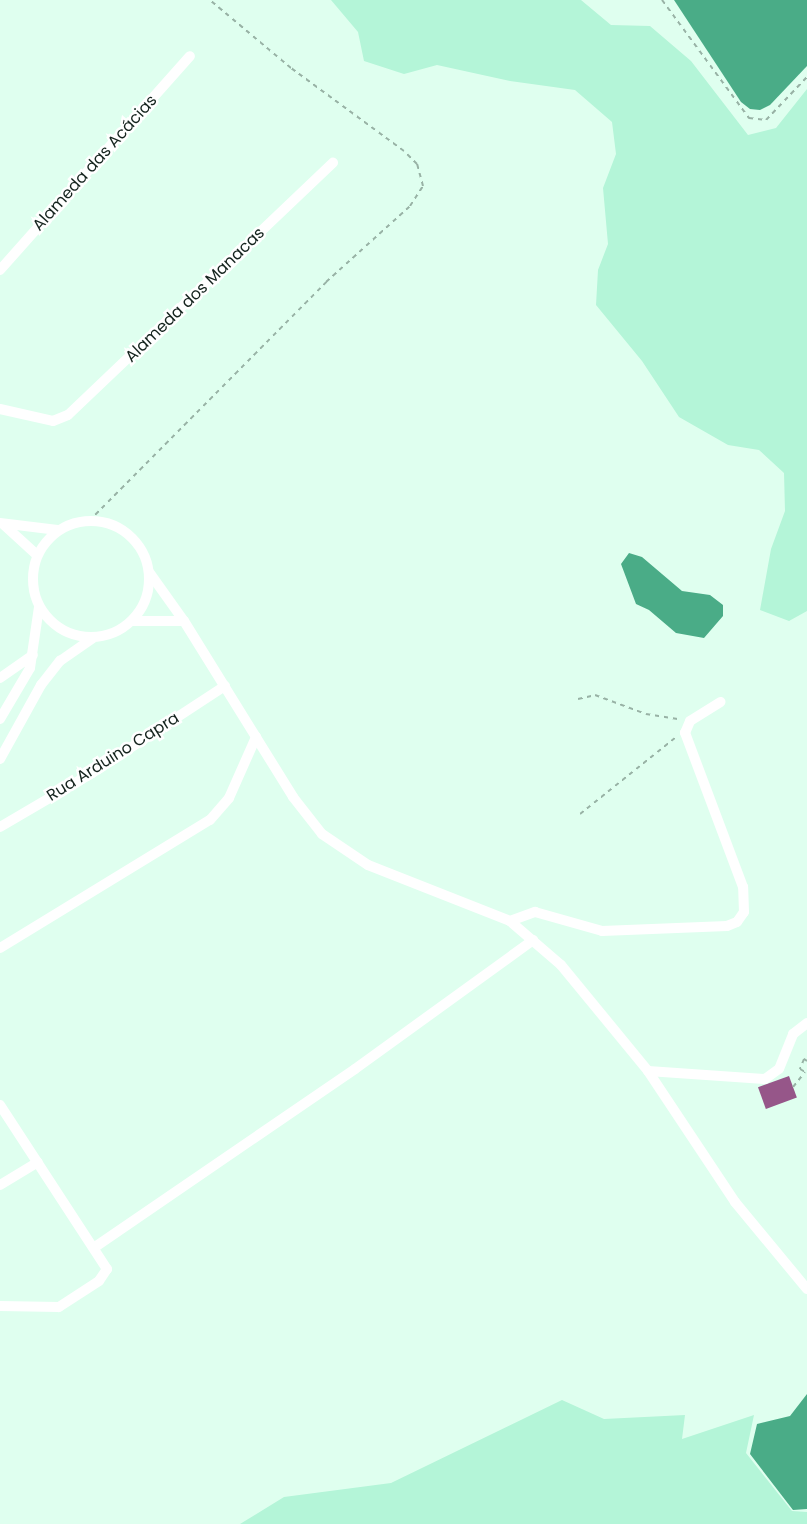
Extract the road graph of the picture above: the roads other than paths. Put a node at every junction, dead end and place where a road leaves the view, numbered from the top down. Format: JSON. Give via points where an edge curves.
{"nodes":[{"id":1,"x":190,"y":56,"type":"dead end"},
{"id":2,"x":333,"y":164,"type":"dead end"},
{"id":3,"x":0,"y":270,"type":"edge"},
{"id":4,"x":0,"y":409,"type":"edge"},
{"id":5,"x":2,"y":523,"type":"edge"},
{"id":6,"x":58,"y":530,"type":"junction"},
{"id":7,"x":38,"y":555,"type":"junction"},
{"id":8,"x":149,"y":572,"type":"junction"},
{"id":9,"x":39,"y":607,"type":"junction"},
{"id":10,"x":132,"y":621,"type":"junction"},
{"id":11,"x":184,"y":621,"type":"junction"},
{"id":12,"x":93,"y":638,"type":"junction"},
{"id":13,"x":33,"y":655,"type":"junction"},
{"id":14,"x":0,"y":678,"type":"edge"},
{"id":15,"x":225,"y":686,"type":"junction"},
{"id":16,"x":720,"y":702,"type":"dead end"},
{"id":17,"x":0,"y":719,"type":"edge"},
{"id":18,"x":256,"y":737,"type":"junction"},
{"id":19,"x":0,"y":759,"type":"edge"},
{"id":20,"x":0,"y":827,"type":"edge"},
{"id":21,"x":510,"y":921,"type":"junction"},
{"id":22,"x":532,"y":940,"type":"junction"},
{"id":23,"x":0,"y":948,"type":"edge"},
{"id":24,"x":807,"y":1023,"type":"edge"},
{"id":25,"x":648,"y":1071,"type":"junction"},
{"id":26,"x":0,"y":1106,"type":"edge"},
{"id":27,"x":38,"y":1162,"type":"junction"},
{"id":28,"x":0,"y":1185,"type":"edge"},
{"id":29,"x":95,"y":1247,"type":"junction"},
{"id":30,"x":807,"y":1289,"type":"edge"},
{"id":31,"x":0,"y":1306,"type":"edge"}],
"edges":[{"from":1,"to":3,"type":"street","name":"Alameda das Acácias"},
{"from":2,"to":4,"type":"street","name":"Alameda dos Manacas","via":[[68,415],[53,421]]},
{"from":5,"to":6,"type":"street"},
{"from":5,"to":7,"type":"street"},
{"from":6,"to":7,"type":"street"},
{"from":6,"to":8,"type":"street","via":[[89,521],[110,524],[129,535],[142,552]]},
{"from":7,"to":9,"type":"street","via":[[32,575]]},
{"from":8,"to":10,"type":"street","via":[[144,604]]},
{"from":8,"to":11,"type":"street"},
{"from":9,"to":12,"type":"street","via":[[62,630]]},
{"from":9,"to":13,"type":"street"},
{"from":10,"to":11,"type":"street"},
{"from":10,"to":12,"type":"street","via":[[114,633]]},
{"from":11,"to":15,"type":"street"},
{"from":12,"to":19,"type":"street","via":[[60,661],[41,685]]},
{"from":13,"to":14,"type":"street"},
{"from":13,"to":17,"type":"street","via":[[30,668]]},
{"from":15,"to":18,"type":"street"},
{"from":15,"to":20,"type":"street","name":"Rua Arduino Capra","via":[[92,773]]},
{"from":16,"to":21,"type":"street","via":[[690,720],[685,733],[743,887],[744,912],[737,922],[728,926],[603,931],[535,912]]},
{"from":18,"to":21,"type":"street","via":[[293,797],[322,834],[342,850],[368,865]]},
{"from":18,"to":23,"type":"street","via":[[229,798],[210,820]]},
{"from":21,"to":22,"type":"street"},
{"from":22,"to":25,"type":"street","via":[[561,965]]},
{"from":22,"to":29,"type":"street","via":[[354,1070]]},
{"from":24,"to":25,"type":"street","via":[[793,1034],[779,1069],[765,1079]]},
{"from":25,"to":30,"type":"street","via":[[735,1202]]},
{"from":26,"to":27,"type":"street"},
{"from":27,"to":28,"type":"street"},
{"from":27,"to":29,"type":"street"},
{"from":29,"to":31,"type":"street","via":[[107,1269],[99,1281],[59,1307]]}]}
